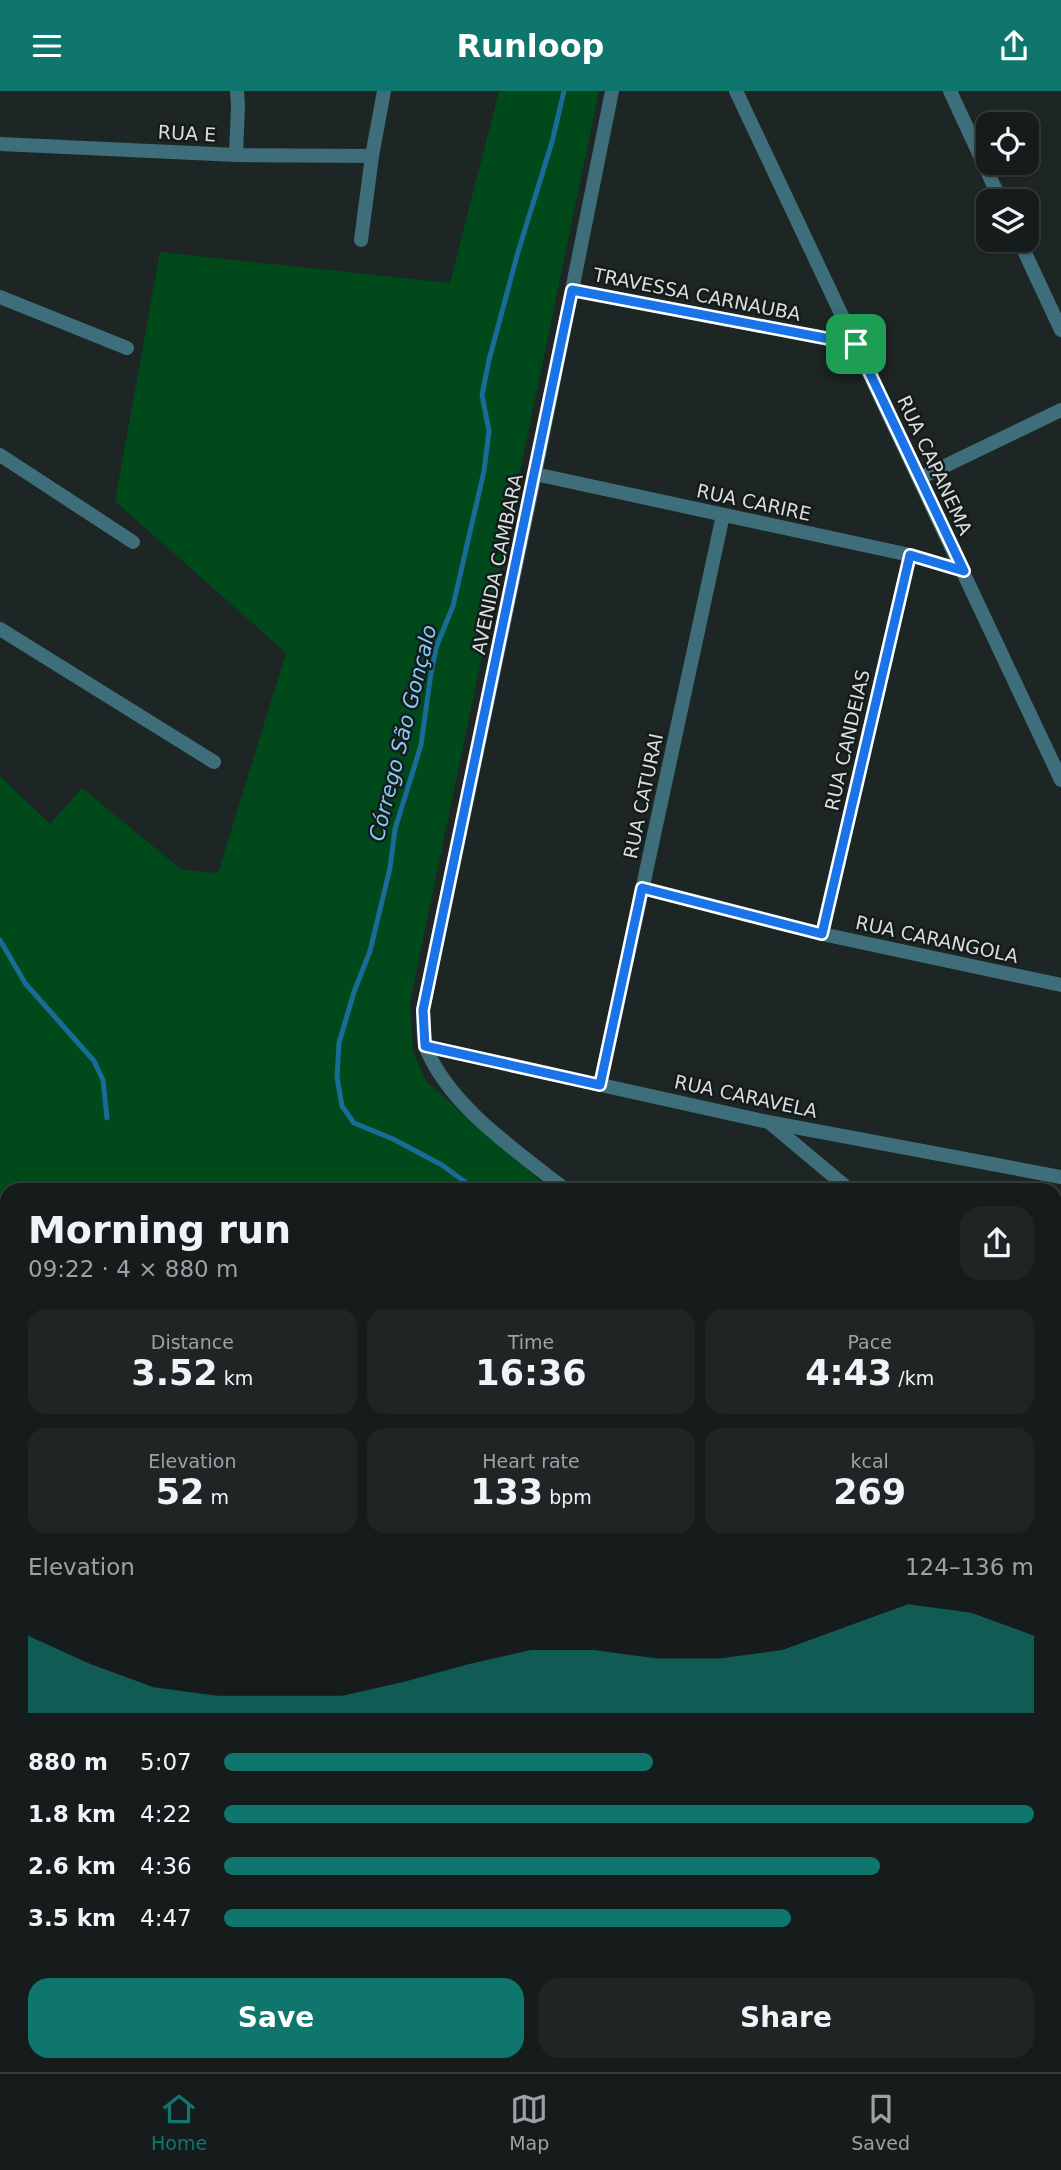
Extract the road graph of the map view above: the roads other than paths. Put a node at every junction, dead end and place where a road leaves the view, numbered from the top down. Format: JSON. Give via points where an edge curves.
{"nodes":[{"id":1,"x":237,"y":91,"type":"edge"},
{"id":2,"x":384,"y":91,"type":"edge"},
{"id":3,"x":612,"y":91,"type":"edge"},
{"id":4,"x":736,"y":91,"type":"edge"},
{"id":5,"x":950,"y":91,"type":"edge"},
{"id":6,"x":0,"y":144,"type":"edge"},
{"id":7,"x":236,"y":155,"type":"junction"},
{"id":8,"x":372,"y":156,"type":"junction"},
{"id":9,"x":995,"y":189,"type":"edge"},
{"id":10,"x":361,"y":240,"type":"dead end"},
{"id":11,"x":1025,"y":252,"type":"edge"},
{"id":12,"x":572,"y":290,"type":"junction"},
{"id":13,"x":0,"y":297,"type":"edge"},
{"id":14,"x":1061,"y":331,"type":"edge"},
{"id":15,"x":856,"y":344,"type":"junction"},
{"id":16,"x":127,"y":348,"type":"dead end"},
{"id":17,"x":1061,"y":410,"type":"edge"},
{"id":18,"x":0,"y":455,"type":"edge"},
{"id":19,"x":536,"y":474,"type":"junction"},
{"id":20,"x":919,"y":478,"type":"junction"},
{"id":21,"x":723,"y":515,"type":"junction"},
{"id":22,"x":134,"y":542,"type":"dead end"},
{"id":23,"x":910,"y":555,"type":"junction"},
{"id":24,"x":964,"y":571,"type":"junction"},
{"id":25,"x":0,"y":629,"type":"edge"},
{"id":26,"x":214,"y":762,"type":"dead end"},
{"id":27,"x":1061,"y":780,"type":"edge"},
{"id":28,"x":642,"y":888,"type":"junction"},
{"id":29,"x":822,"y":934,"type":"junction"},
{"id":30,"x":1061,"y":985,"type":"edge"},
{"id":31,"x":425,"y":1046,"type":"junction"},
{"id":32,"x":600,"y":1085,"type":"junction"},
{"id":33,"x":768,"y":1122,"type":"junction"},
{"id":34,"x":1061,"y":1177,"type":"edge"},
{"id":35,"x":557,"y":1183,"type":"edge"},
{"id":36,"x":842,"y":1183,"type":"edge"}],
"edges":[{"from":1,"to":7,"type":"street"},
{"from":2,"to":8,"type":"street"},
{"from":3,"to":12,"type":"street","name":"AVENIDA CAMBARA"},
{"from":4,"to":15,"type":"street","name":"RUA CAPANEMA"},
{"from":5,"to":9,"type":"street"},
{"from":6,"to":7,"type":"street","name":"RUA E"},
{"from":7,"to":8,"type":"street","name":"RUA E"},
{"from":8,"to":10,"type":"street"},
{"from":11,"to":14,"type":"street"},
{"from":12,"to":15,"type":"street","name":"TRAVESSA CARNAUBA"},
{"from":12,"to":19,"type":"street","name":"AVENIDA CAMBARA"},
{"from":13,"to":16,"type":"street"},
{"from":15,"to":20,"type":"street","name":"RUA CAPANEMA"},
{"from":17,"to":20,"type":"street"},
{"from":18,"to":22,"type":"street"},
{"from":19,"to":21,"type":"street","name":"RUA CARIRE"},
{"from":19,"to":31,"type":"street","name":"AVENIDA CAMBARA","via":[[423,1010]]},
{"from":20,"to":24,"type":"street","name":"RUA CAPANEMA"},
{"from":21,"to":23,"type":"street","name":"RUA CARIRE"},
{"from":21,"to":28,"type":"street","name":"RUA CATURAI"},
{"from":23,"to":24,"type":"street","name":"RUA CARIRE"},
{"from":23,"to":29,"type":"street","name":"RUA CANDEIAS"},
{"from":24,"to":27,"type":"street","name":"RUA CAPANEMA"},
{"from":25,"to":26,"type":"street"},
{"from":28,"to":29,"type":"street","name":"RUA CARANGOLA"},
{"from":28,"to":32,"type":"street","name":"RUA CATURAI"},
{"from":29,"to":30,"type":"street","name":"RUA CARANGOLA"},
{"from":31,"to":32,"type":"street","name":"RUA CARAVELA"},
{"from":31,"to":35,"type":"street","via":[[473,1115]]},
{"from":32,"to":33,"type":"street","name":"RUA CARAVELA"},
{"from":33,"to":34,"type":"street","name":"RUA CARAVELA"},
{"from":33,"to":36,"type":"street"}]}
